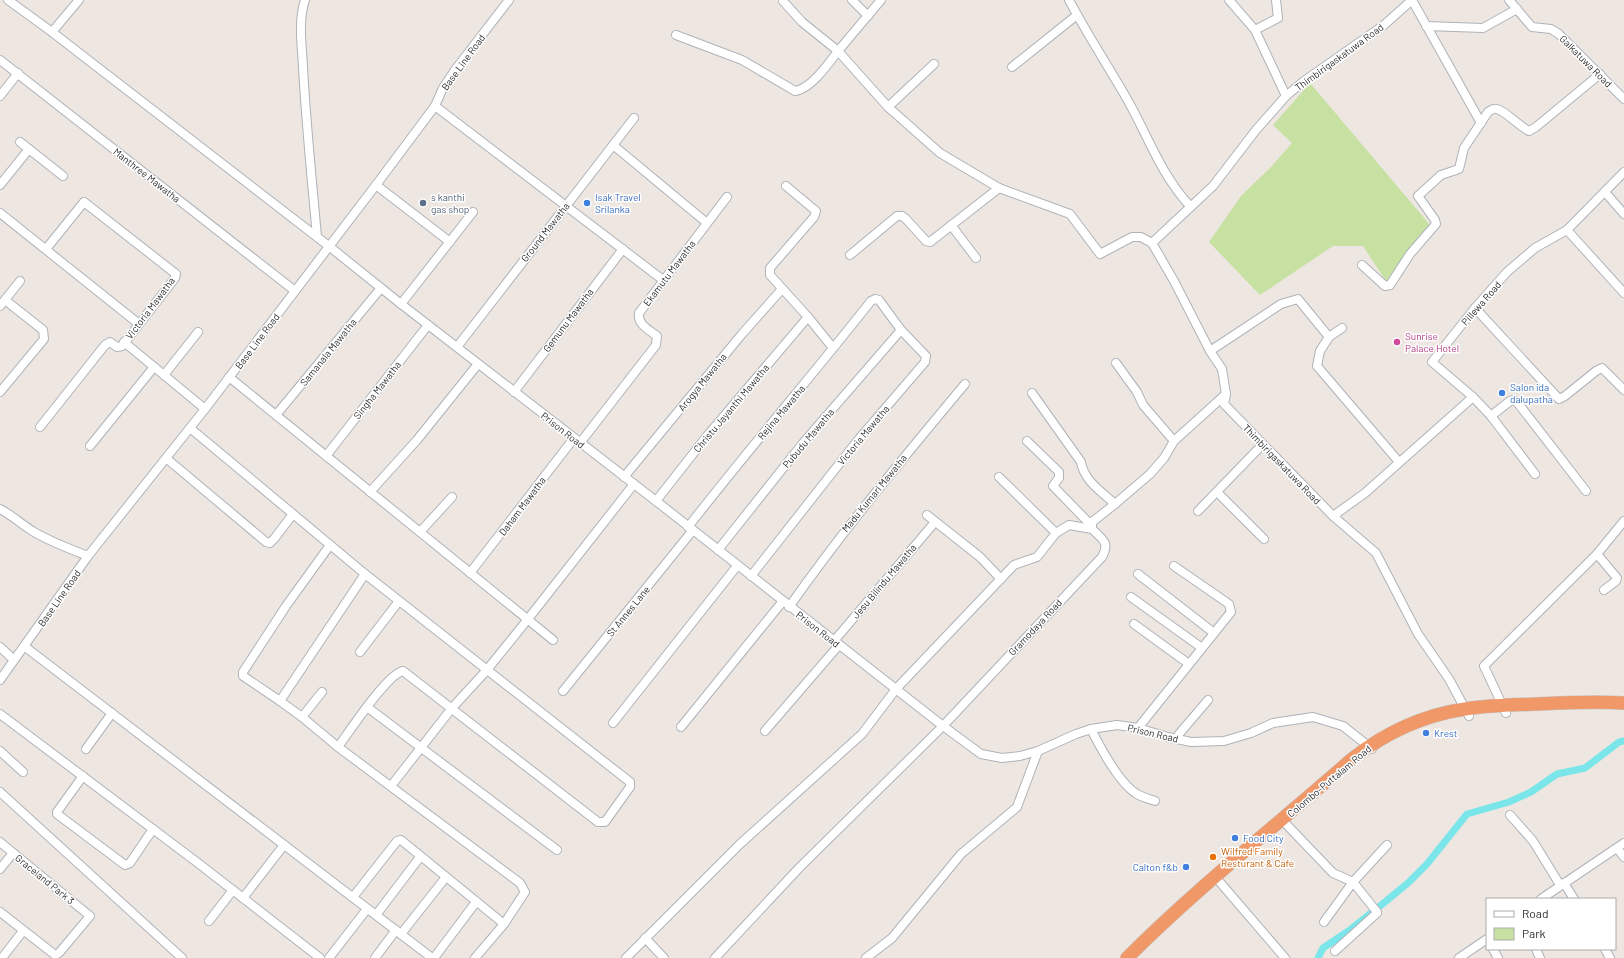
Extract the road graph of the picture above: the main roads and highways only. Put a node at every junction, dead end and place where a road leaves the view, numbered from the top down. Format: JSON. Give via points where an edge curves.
{"nodes":[{"id":1,"x":1624,"y":703,"type":"edge"},
{"id":2,"x":1504,"y":710,"type":"junction"},
{"id":3,"x":1624,"y":710,"type":"edge"},
{"id":4,"x":1371,"y":749,"type":"junction"},
{"id":5,"x":1127,"y":958,"type":"edge"},
{"id":6,"x":1135,"y":958,"type":"edge"}],
"edges":[{"from":1,"to":2,"type":"highway","name":"Colombo-Puttalam Road","via":[[1587,702]]},
{"from":2,"to":3,"type":"highway","name":"Colombo-Puttalam Road"},
{"from":2,"to":4,"type":"highway","name":"Colombo-Puttalam Road","via":[[1467,712],[1425,726]]},
{"from":4,"to":5,"type":"highway","name":"Colombo-Puttalam Road","via":[[1352,759],[1216,876]]},
{"from":4,"to":6,"type":"highway","name":"Colombo-Puttalam Road","via":[[1218,880]]}]}
